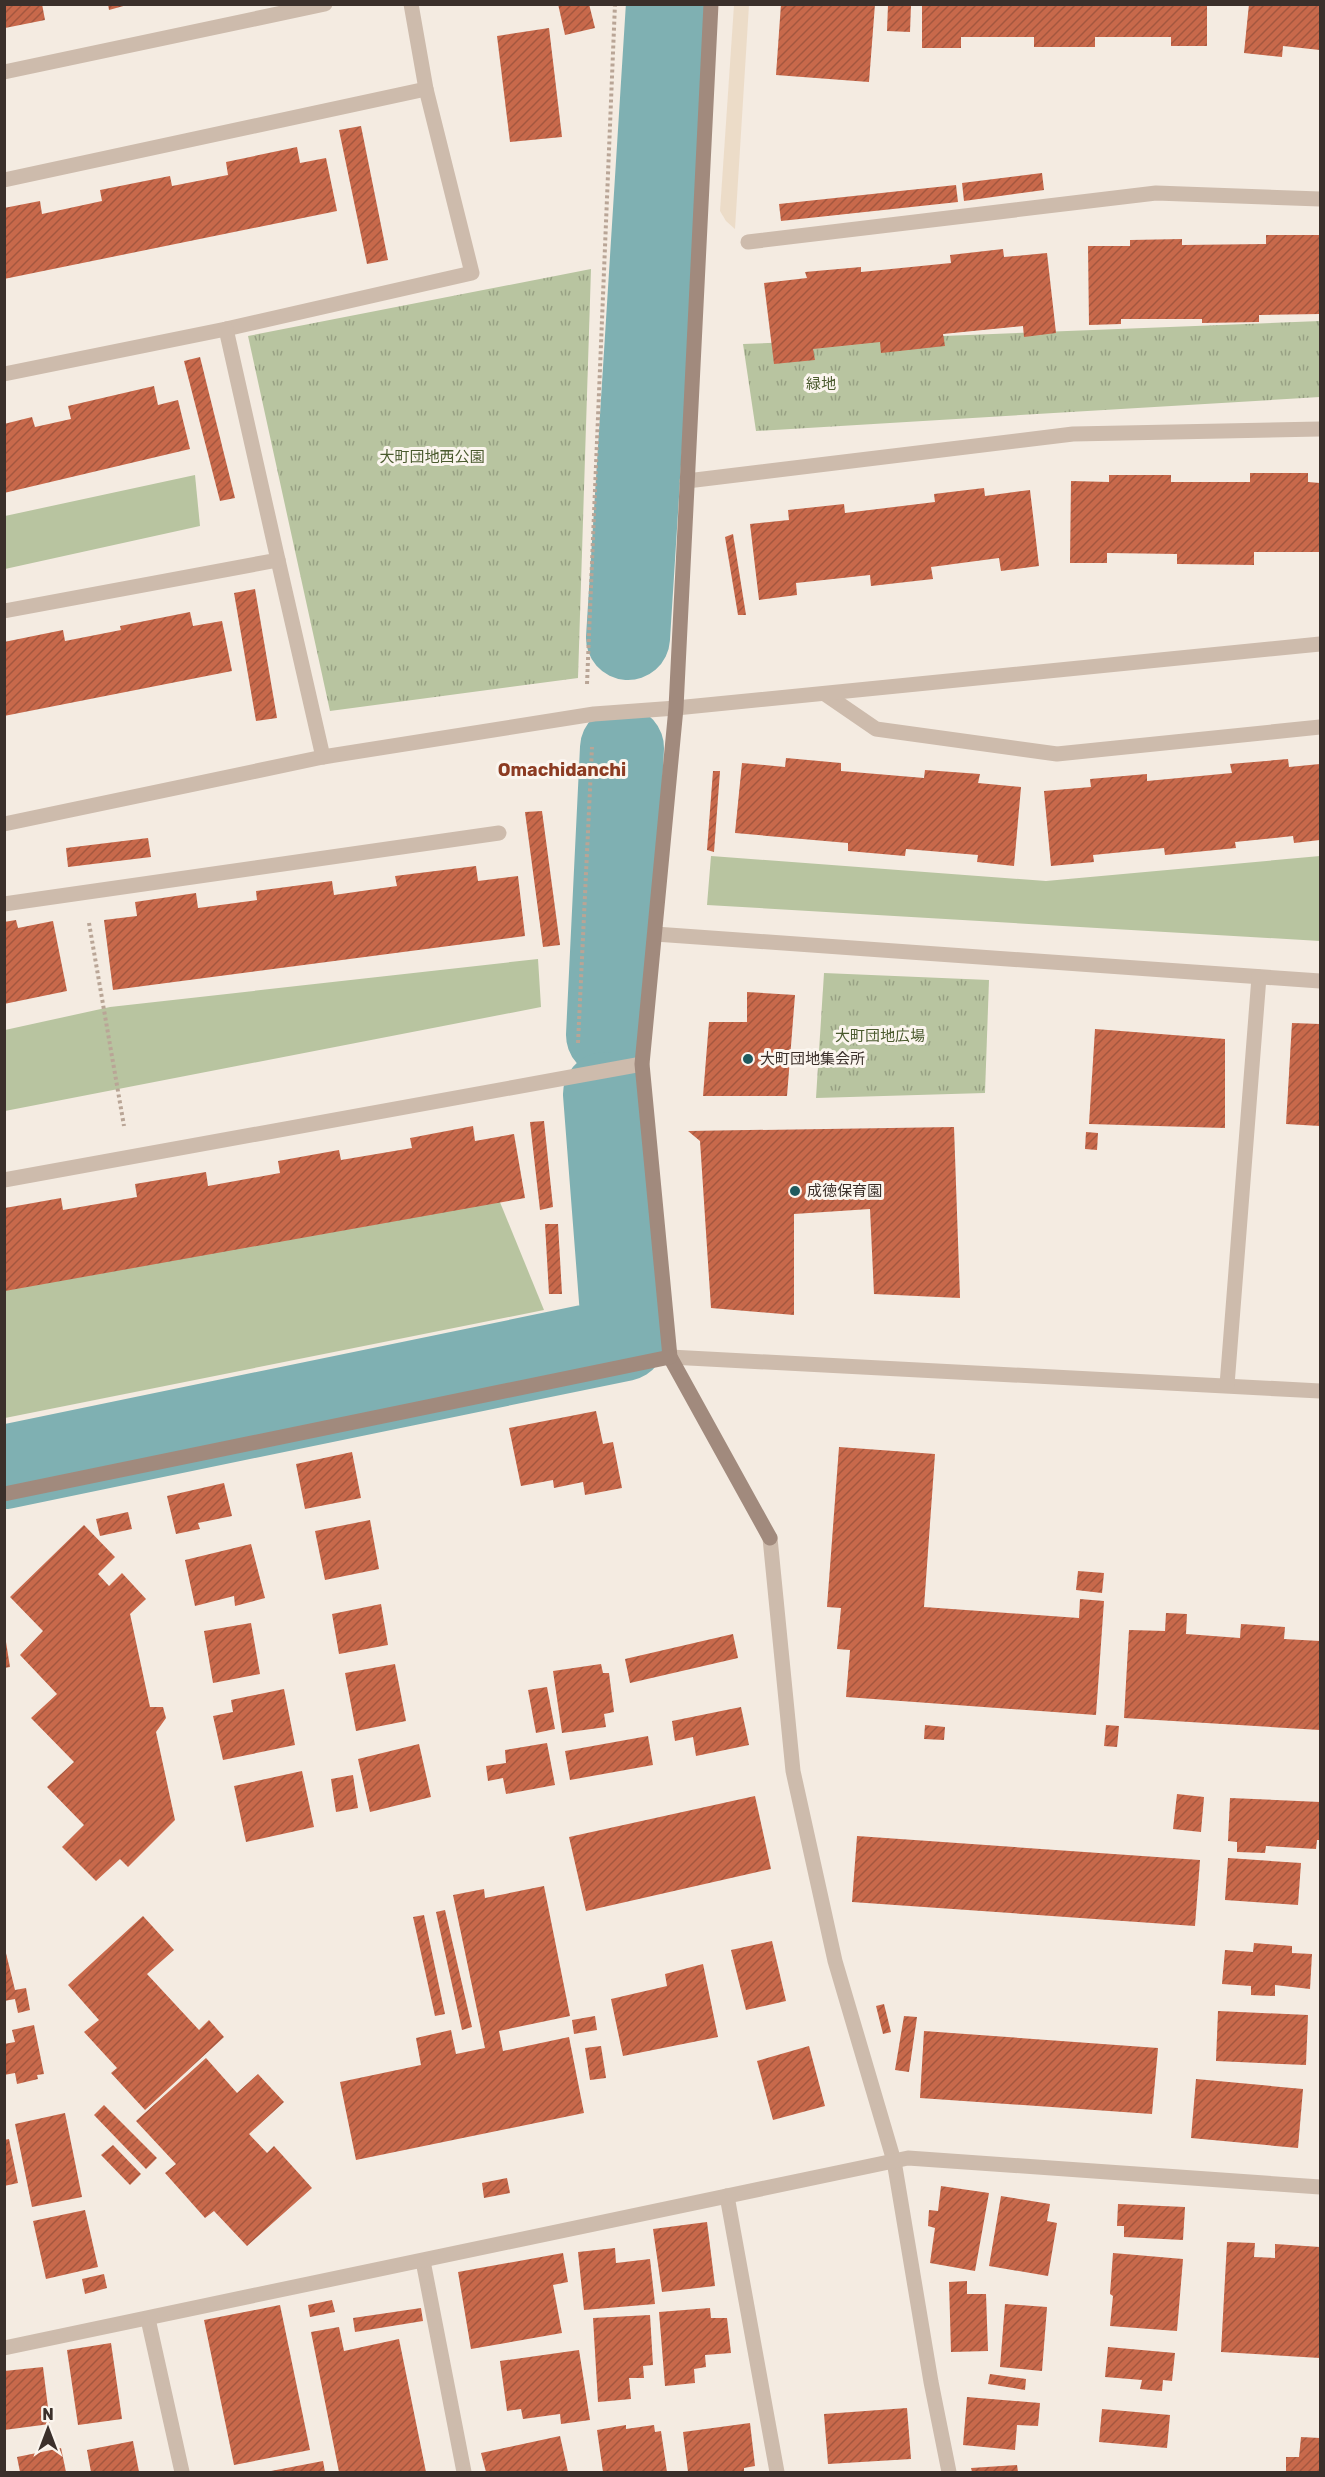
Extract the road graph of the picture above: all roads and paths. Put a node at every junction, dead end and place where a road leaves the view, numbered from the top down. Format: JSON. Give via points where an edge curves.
{"nodes":[{"id":1,"x":325,"y":4,"type":"edge"},
{"id":2,"x":411,"y":4,"type":"edge"},
{"id":3,"x":615,"y":4,"type":"edge"},
{"id":4,"x":711,"y":4,"type":"edge"},
{"id":5,"x":4,"y":72,"type":"edge"},
{"id":6,"x":426,"y":89,"type":"junction"},
{"id":7,"x":4,"y":180,"type":"edge"},
{"id":8,"x":1320,"y":200,"type":"edge"},
{"id":9,"x":748,"y":242,"type":"dead end"},
{"id":10,"x":226,"y":329,"type":"junction"},
{"id":11,"x":4,"y":374,"type":"edge"},
{"id":12,"x":1320,"y":429,"type":"edge"},
{"id":13,"x":687,"y":481,"type":"junction"},
{"id":14,"x":278,"y":560,"type":"junction"},
{"id":15,"x":4,"y":611,"type":"edge"},
{"id":16,"x":1320,"y":644,"type":"edge"},
{"id":17,"x":825,"y":694,"type":"junction"},
{"id":18,"x":676,"y":708,"type":"junction"},
{"id":19,"x":594,"y":714,"type":"junction"},
{"id":20,"x":1320,"y":727,"type":"edge"},
{"id":21,"x":323,"y":757,"type":"junction"},
{"id":22,"x":4,"y":824,"type":"edge"},
{"id":23,"x":499,"y":833,"type":"dead end"},
{"id":24,"x":84,"y":893,"type":"junction"},
{"id":25,"x":4,"y":904,"type":"edge"},
{"id":26,"x":655,"y":934,"type":"junction"},
{"id":27,"x":1259,"y":977,"type":"junction"},
{"id":28,"x":1320,"y":981,"type":"edge"},
{"id":29,"x":642,"y":1064,"type":"junction"},
{"id":30,"x":577,"y":1076,"type":"junction"},
{"id":31,"x":130,"y":1157,"type":"junction"},
{"id":32,"x":4,"y":1180,"type":"edge"},
{"id":33,"x":670,"y":1357,"type":"junction"},
{"id":34,"x":1227,"y":1385,"type":"junction"},
{"id":35,"x":1320,"y":1391,"type":"edge"},
{"id":36,"x":4,"y":1494,"type":"edge"},
{"id":37,"x":894,"y":2161,"type":"junction"},
{"id":38,"x":1320,"y":2187,"type":"edge"},
{"id":39,"x":727,"y":2196,"type":"junction"},
{"id":40,"x":423,"y":2261,"type":"junction"},
{"id":41,"x":148,"y":2319,"type":"junction"},
{"id":42,"x":4,"y":2348,"type":"edge"},
{"id":43,"x":182,"y":2472,"type":"edge"},
{"id":44,"x":464,"y":2472,"type":"edge"},
{"id":45,"x":777,"y":2472,"type":"edge"},
{"id":46,"x":949,"y":2472,"type":"edge"}],
"edges":[{"from":1,"to":5,"type":"street"},
{"from":2,"to":6,"type":"street"},
{"from":3,"to":19,"type":"path","via":[[586,687]]},
{"from":4,"to":13,"type":"street"},
{"from":6,"to":7,"type":"street"},
{"from":6,"to":10,"type":"street","via":[[472,273]]},
{"from":8,"to":9,"type":"street","via":[[1156,193]]},
{"from":10,"to":11,"type":"street"},
{"from":10,"to":14,"type":"street"},
{"from":12,"to":13,"type":"street","via":[[1072,434]]},
{"from":13,"to":18,"type":"street"},
{"from":14,"to":15,"type":"street"},
{"from":14,"to":21,"type":"street"},
{"from":16,"to":17,"type":"street"},
{"from":17,"to":18,"type":"street"},
{"from":17,"to":20,"type":"street","via":[[876,729],[1057,754]]},
{"from":18,"to":19,"type":"street"},
{"from":18,"to":26,"type":"street"},
{"from":19,"to":21,"type":"street"},
{"from":19,"to":30,"type":"path"},
{"from":21,"to":22,"type":"street"},
{"from":23,"to":24,"type":"street"},
{"from":24,"to":25,"type":"street"},
{"from":24,"to":31,"type":"path"},
{"from":26,"to":27,"type":"street"},
{"from":26,"to":29,"type":"street"},
{"from":27,"to":28,"type":"street"},
{"from":27,"to":34,"type":"street"},
{"from":29,"to":30,"type":"street"},
{"from":29,"to":33,"type":"street"},
{"from":30,"to":31,"type":"street"},
{"from":31,"to":32,"type":"street"},
{"from":33,"to":34,"type":"street"},
{"from":33,"to":36,"type":"street"},
{"from":33,"to":37,"type":"street","via":[[770,1538],[793,1771],[835,1961]]},
{"from":34,"to":35,"type":"street"},
{"from":37,"to":38,"type":"street","via":[[908,2158]]},
{"from":37,"to":39,"type":"street"},
{"from":37,"to":46,"type":"street"},
{"from":39,"to":40,"type":"street"},
{"from":39,"to":45,"type":"street"},
{"from":40,"to":41,"type":"street"},
{"from":40,"to":44,"type":"street"},
{"from":41,"to":42,"type":"street"},
{"from":41,"to":43,"type":"street"}]}
